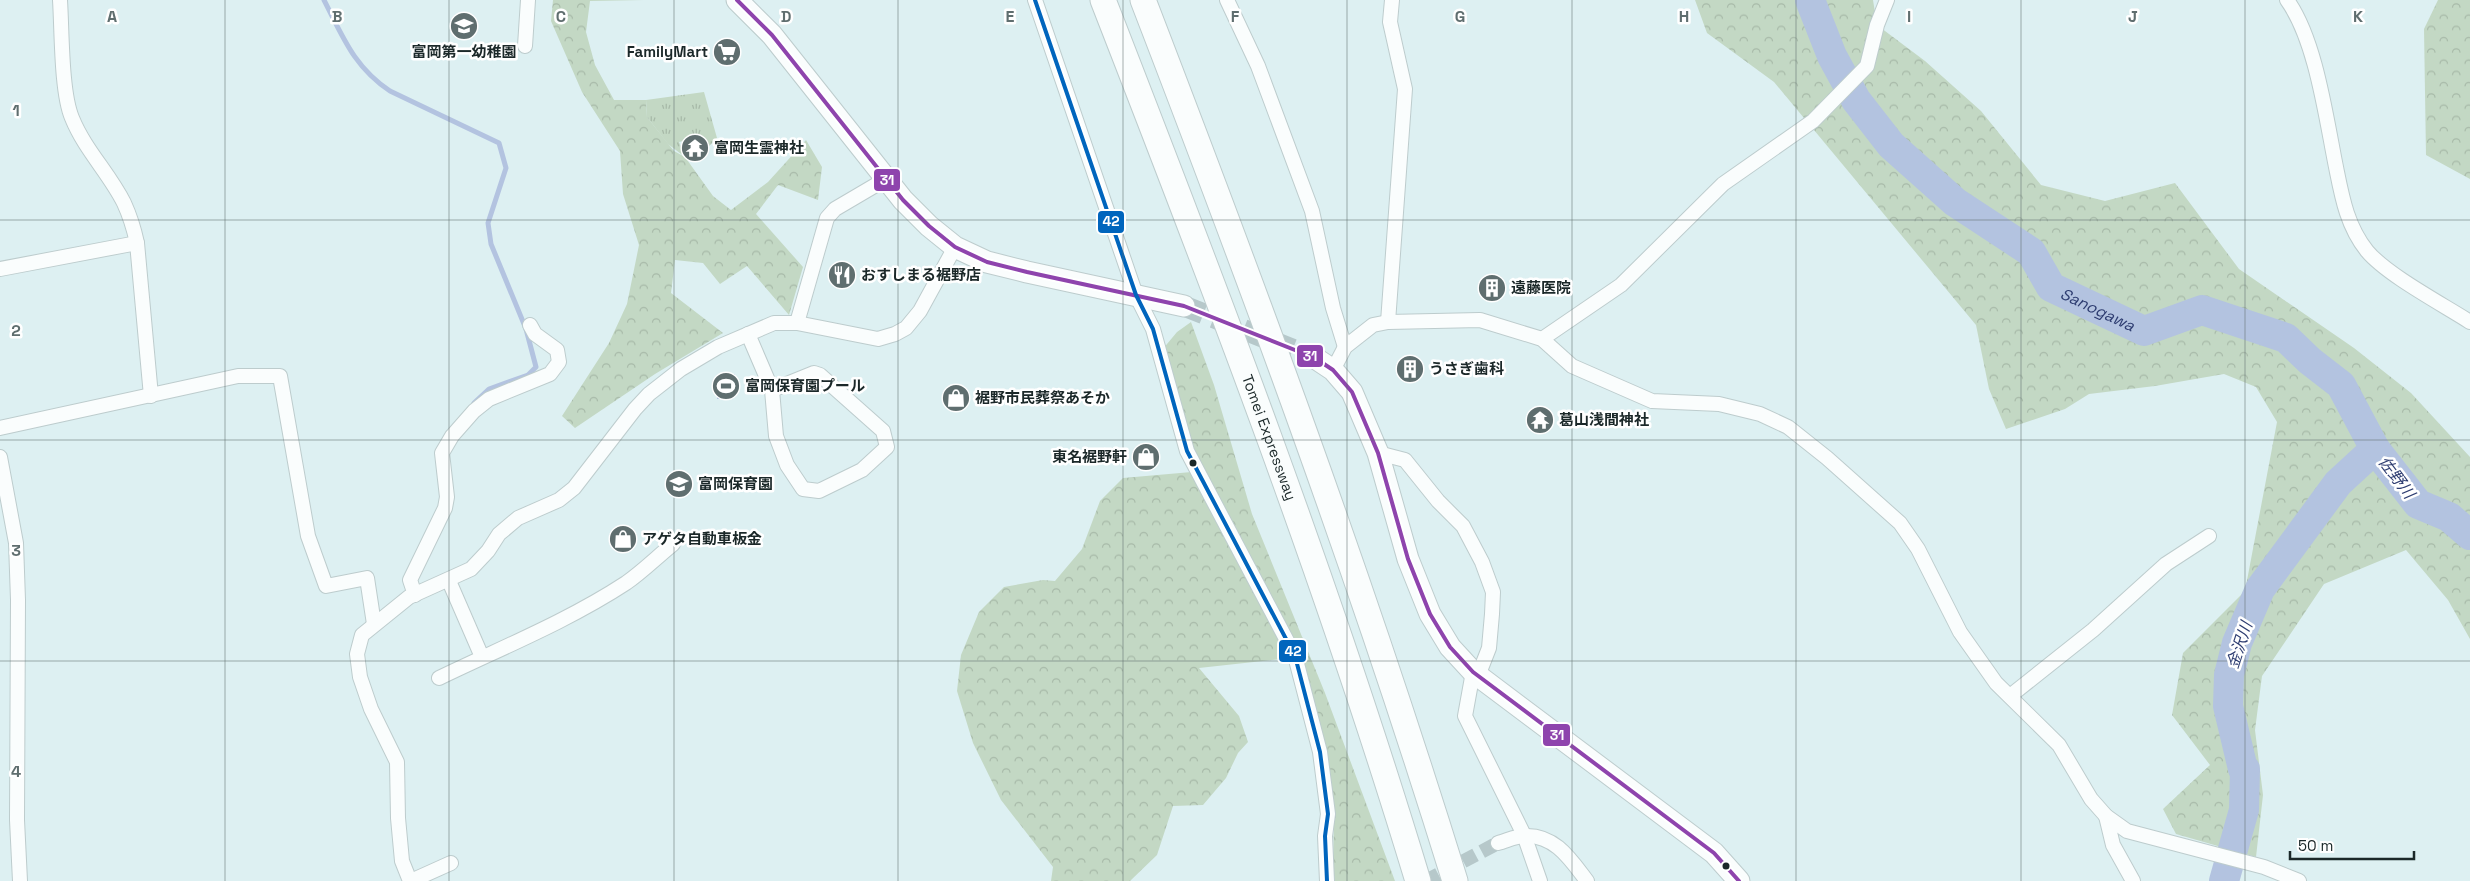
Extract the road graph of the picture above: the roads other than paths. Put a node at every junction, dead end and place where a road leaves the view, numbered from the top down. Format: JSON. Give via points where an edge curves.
{"nodes":[{"id":1,"x":60,"y":0,"type":"edge"},
{"id":2,"x":528,"y":0,"type":"edge"},
{"id":3,"x":737,"y":0,"type":"edge"},
{"id":4,"x":1035,"y":0,"type":"edge"},
{"id":5,"x":1103,"y":0,"type":"edge"},
{"id":6,"x":1143,"y":0,"type":"edge"},
{"id":7,"x":1227,"y":0,"type":"edge"},
{"id":8,"x":1392,"y":0,"type":"edge"},
{"id":9,"x":1888,"y":0,"type":"edge"},
{"id":10,"x":2287,"y":0,"type":"edge"},
{"id":11,"x":525,"y":46,"type":"dead end"},
{"id":12,"x":886,"y":179,"type":"junction"},
{"id":13,"x":138,"y":243,"type":"junction"},
{"id":14,"x":955,"y":247,"type":"junction"},
{"id":15,"x":0,"y":269,"type":"edge"},
{"id":16,"x":1136,"y":295,"type":"junction"},
{"id":17,"x":1184,"y":306,"type":"tunnel mouth"},
{"id":18,"x":1388,"y":322,"type":"junction"},
{"id":19,"x":2470,"y":322,"type":"edge"},
{"id":20,"x":797,"y":323,"type":"junction"},
{"id":21,"x":530,"y":325,"type":"dead end"},
{"id":22,"x":748,"y":334,"type":"junction"},
{"id":23,"x":1542,"y":339,"type":"junction"},
{"id":24,"x":1345,"y":346,"type":"junction"},
{"id":25,"x":1315,"y":358,"type":"tunnel mouth"},
{"id":26,"x":1334,"y":370,"type":"junction"},
{"id":27,"x":772,"y":390,"type":"junction"},
{"id":28,"x":151,"y":396,"type":"junction"},
{"id":29,"x":0,"y":428,"type":"edge"},
{"id":30,"x":1378,"y":453,"type":"junction"},
{"id":31,"x":0,"y":458,"type":"edge"},
{"id":32,"x":2209,"y":536,"type":"dead end"},
{"id":33,"x":672,"y":544,"type":"dead end"},
{"id":34,"x":449,"y":581,"type":"junction"},
{"id":35,"x":415,"y":595,"type":"junction"},
{"id":36,"x":374,"y":624,"type":"junction"},
{"id":37,"x":482,"y":657,"type":"junction"},
{"id":38,"x":1475,"y":674,"type":"junction"},
{"id":39,"x":439,"y":678,"type":"dead end"},
{"id":40,"x":2010,"y":696,"type":"junction"},
{"id":41,"x":2106,"y":816,"type":"junction"},
{"id":42,"x":1524,"y":836,"type":"junction"},
{"id":43,"x":1498,"y":843,"type":"tunnel mouth"},
{"id":44,"x":452,"y":863,"type":"dead end"},
{"id":45,"x":20,"y":881,"type":"edge"},
{"id":46,"x":411,"y":881,"type":"edge"},
{"id":47,"x":1327,"y":881,"type":"edge"},
{"id":48,"x":1418,"y":881,"type":"edge"},
{"id":49,"x":1455,"y":881,"type":"edge"},
{"id":50,"x":1540,"y":881,"type":"edge"},
{"id":51,"x":1587,"y":881,"type":"edge"},
{"id":52,"x":1739,"y":881,"type":"edge"},
{"id":53,"x":2133,"y":881,"type":"edge"},
{"id":54,"x":2299,"y":881,"type":"edge"}],
"edges":[{"from":1,"to":13,"type":"street","via":[[71,116],[85,145],[124,202]]},
{"from":2,"to":11,"type":"street"},
{"from":3,"to":12,"type":"main road","via":[[772,35]]},
{"from":4,"to":16,"type":"street"},
{"from":5,"to":48,"type":"highway","name":"Tomei Expressway","via":[[1237,350],[1326,603]]},
{"from":6,"to":49,"type":"highway","via":[[1319,468],[1410,734]]},
{"from":7,"to":24,"type":"street","via":[[1258,66],[1312,211],[1333,308]]},
{"from":8,"to":18,"type":"street","via":[[1390,22],[1405,89]]},
{"from":9,"to":23,"type":"street","via":[[1877,25],[1867,66],[1813,121],[1723,184],[1621,285]]},
{"from":10,"to":19,"type":"street","via":[[2306,34],[2343,203],[2354,232],[2369,253],[2388,270]]},
{"from":12,"to":14,"type":"main road","via":[[929,226]]},
{"from":12,"to":20,"type":"street","via":[[827,218]]},
{"from":13,"to":15,"type":"street"},
{"from":13,"to":28,"type":"street"},
{"from":14,"to":16,"type":"main road","via":[[988,262]]},
{"from":14,"to":20,"type":"street","via":[[920,311],[906,328],[895,334],[878,339]]},
{"from":16,"to":17,"type":"main road"},
{"from":16,"to":47,"type":"street","via":[[1153,329],[1186,451],[1295,656],[1320,752],[1328,814],[1325,836]]},
{"from":18,"to":23,"type":"street","via":[[1480,320]]},
{"from":18,"to":24,"type":"street","via":[[1373,325]]},
{"from":20,"to":22,"type":"street","via":[[774,323]]},
{"from":21,"to":35,"type":"street","via":[[535,334],[557,350],[559,362],[550,374],[489,398],[447,444],[441,462],[447,500],[410,580]]},
{"from":22,"to":27,"type":"street"},
{"from":22,"to":34,"type":"street","via":[[681,369],[649,394],[574,488],[559,500],[518,518],[499,534],[471,569]]},
{"from":23,"to":40,"type":"street","via":[[1572,366],[1652,400],[1719,404],[1760,414],[1788,427],[1900,523],[1918,549],[1960,632],[1996,683]]},
{"from":24,"to":26,"type":"street"},
{"from":25,"to":26,"type":"main road"},
{"from":26,"to":30,"type":"main road","via":[[1352,392]]},
{"from":27,"to":27,"type":"street","via":[[776,436],[787,465],[803,489],[818,491],[862,470],[887,447],[882,431],[820,375],[814,373]]},
{"from":28,"to":29,"type":"street"},
{"from":28,"to":36,"type":"street","via":[[238,376],[280,376],[308,536],[326,586],[367,578]]},
{"from":30,"to":38,"type":"main road","via":[[1408,559],[1430,614],[1450,647]]},
{"from":30,"to":38,"type":"street","via":[[1405,460],[1463,526],[1482,562],[1493,592],[1489,648]]},
{"from":31,"to":45,"type":"street","via":[[16,543],[16,820]]},
{"from":32,"to":40,"type":"street","via":[[2166,564],[2094,630]]},
{"from":33,"to":37,"type":"street","via":[[627,582],[556,622]]},
{"from":34,"to":35,"type":"street"},
{"from":34,"to":37,"type":"street"},
{"from":35,"to":36,"type":"street"},
{"from":36,"to":46,"type":"street","via":[[362,635],[359,645],[360,677],[371,709],[397,762],[402,861]]},
{"from":37,"to":39,"type":"street"},
{"from":38,"to":42,"type":"street","via":[[1465,716]]},
{"from":38,"to":52,"type":"main road","via":[[1714,852]]},
{"from":40,"to":41,"type":"street","via":[[2059,745],[2091,799]]},
{"from":41,"to":53,"type":"street","via":[[2113,845]]},
{"from":41,"to":54,"type":"street","via":[[2128,831],[2264,867]]},
{"from":42,"to":43,"type":"street"},
{"from":42,"to":50,"type":"street"},
{"from":42,"to":51,"type":"street","via":[[1547,840],[1563,850]]},
{"from":44,"to":46,"type":"street"}]}
